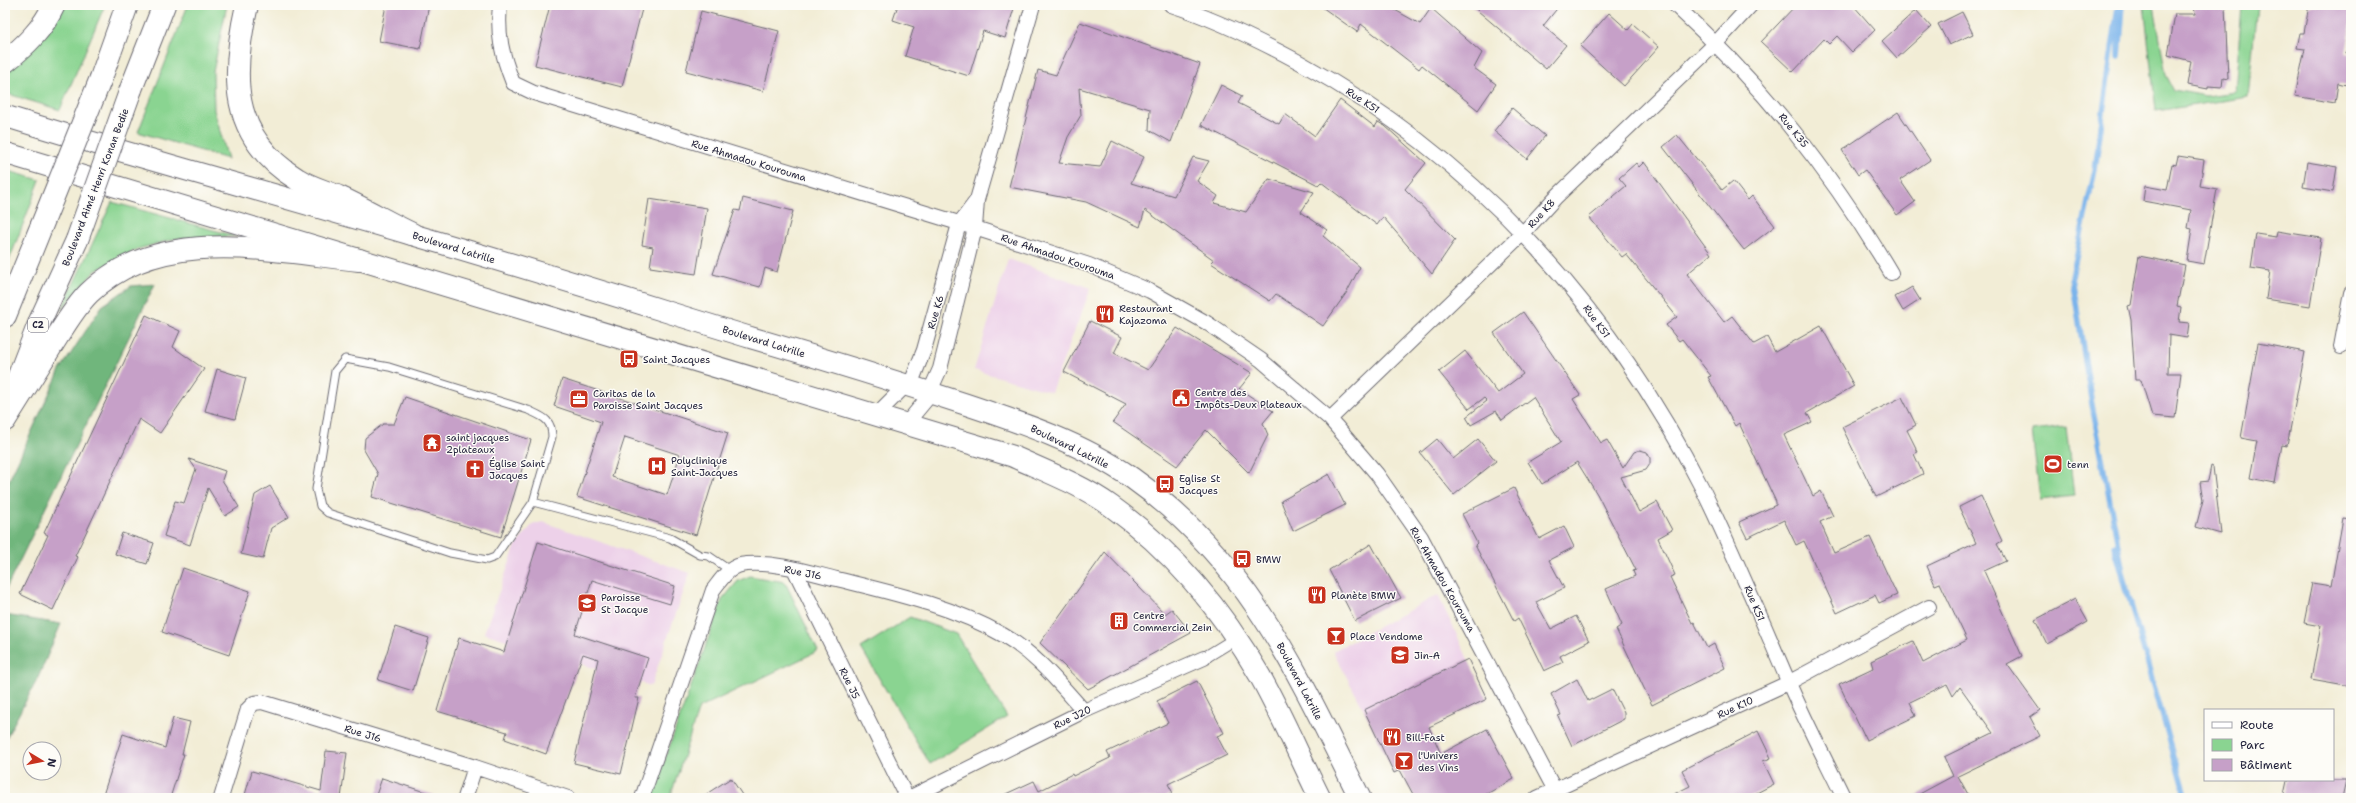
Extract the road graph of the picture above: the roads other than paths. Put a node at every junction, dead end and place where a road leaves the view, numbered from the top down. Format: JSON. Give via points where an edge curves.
{"nodes":[{"id":1,"x":54,"y":5,"type":"edge"},
{"id":2,"x":127,"y":5,"type":"edge"},
{"id":3,"x":164,"y":5,"type":"edge"},
{"id":4,"x":247,"y":5,"type":"edge"},
{"id":5,"x":500,"y":5,"type":"edge"},
{"id":6,"x":1033,"y":5,"type":"edge"},
{"id":7,"x":1171,"y":5,"type":"edge"},
{"id":8,"x":1675,"y":5,"type":"edge"},
{"id":9,"x":1751,"y":5,"type":"edge"},
{"id":10,"x":1716,"y":42,"type":"junction"},
{"id":11,"x":5,"y":62,"type":"edge"},
{"id":12,"x":5,"y":116,"type":"edge"},
{"id":13,"x":5,"y":153,"type":"edge"},
{"id":14,"x":977,"y":200,"type":"junction"},
{"id":15,"x":959,"y":224,"type":"junction"},
{"id":16,"x":41,"y":227,"type":"junction"},
{"id":17,"x":975,"y":228,"type":"junction"},
{"id":18,"x":1524,"y":232,"type":"junction"},
{"id":19,"x":412,"y":234,"type":"junction"},
{"id":20,"x":360,"y":260,"type":"junction"},
{"id":21,"x":1891,"y":273,"type":"dead end"},
{"id":22,"x":5,"y":287,"type":"edge"},
{"id":23,"x":2351,"y":293,"type":"edge"},
{"id":24,"x":5,"y":316,"type":"edge"},
{"id":25,"x":2341,"y":347,"type":"dead end"},
{"id":26,"x":907,"y":384,"type":"junction"},
{"id":27,"x":931,"y":392,"type":"junction"},
{"id":28,"x":5,"y":412,"type":"edge"},
{"id":29,"x":876,"y":415,"type":"junction"},
{"id":30,"x":1330,"y":419,"type":"junction"},
{"id":31,"x":5,"y":420,"type":"edge"},
{"id":32,"x":906,"y":424,"type":"junction"},
{"id":33,"x":533,"y":502,"type":"junction"},
{"id":34,"x":794,"y":568,"type":"junction"},
{"id":35,"x":728,"y":569,"type":"junction"},
{"id":36,"x":1929,"y":607,"type":"dead end"},
{"id":37,"x":1235,"y":639,"type":"junction"},
{"id":38,"x":1204,"y":658,"type":"joint"},
{"id":39,"x":1788,"y":682,"type":"junction"},
{"id":40,"x":1084,"y":711,"type":"junction"},
{"id":41,"x":475,"y":767,"type":"junction"},
{"id":42,"x":1557,"y":794,"type":"edge"},
{"id":43,"x":221,"y":798,"type":"edge"},
{"id":44,"x":465,"y":798,"type":"edge"},
{"id":45,"x":568,"y":798,"type":"edge"},
{"id":46,"x":642,"y":798,"type":"edge"},
{"id":47,"x":908,"y":798,"type":"edge"},
{"id":48,"x":1320,"y":798,"type":"edge"},
{"id":49,"x":1360,"y":798,"type":"edge"},
{"id":50,"x":1537,"y":798,"type":"edge"},
{"id":51,"x":1844,"y":798,"type":"edge"}],
"edges":[{"from":1,"to":11,"type":"highway","via":[[49,16],[26,46]]},
{"from":2,"to":16,"type":"highway","bridge":true,"via":[[101,78]]},
{"from":3,"to":28,"type":"highway","name":"Boulevard Aimé Henri Konan Bedie","number":"C2","bridge":true,"via":[[77,240],[40,321]]},
{"from":4,"to":19,"type":"highway","via":[[239,42],[237,93],[249,132],[272,160],[297,180],[339,197]]},
{"from":5,"to":15,"type":"street","name":"Rue Ahmadou Kourouma","via":[[498,29],[503,57],[513,83],[534,93]]},
{"from":6,"to":14,"type":"street","name":"Rue K6"},
{"from":7,"to":18,"type":"street","name":"Rue K51","via":[[1258,40],[1329,78],[1387,115],[1459,172]]},
{"from":8,"to":10,"type":"street","name":"Rue K35"},
{"from":9,"to":10,"type":"street","name":"Rue K8"},
{"from":10,"to":18,"type":"street","name":"Rue K8","via":[[1555,198]]},
{"from":10,"to":21,"type":"street","name":"Rue K35","via":[[1773,104],[1816,158],[1862,224]]},
{"from":12,"to":19,"type":"main road","name":"Boulevard Latrille"},
{"from":13,"to":20,"type":"main road"},
{"from":14,"to":15,"type":"street","name":"Rue K6"},
{"from":14,"to":17,"type":"street","name":"Rue K6"},
{"from":15,"to":17,"type":"street","name":"Rue Ahmadou Kourouma"},
{"from":15,"to":26,"type":"street","name":"Rue K6","via":[[919,365]]},
{"from":16,"to":22,"type":"highway"},
{"from":16,"to":24,"type":"highway"},
{"from":17,"to":27,"type":"street","name":"Rue K6","via":[[940,369]]},
{"from":17,"to":30,"type":"street","name":"Rue Ahmadou Kourouma","via":[[1089,265],[1150,290],[1207,323],[1261,360]]},
{"from":18,"to":30,"type":"street","name":"Rue K8"},
{"from":18,"to":39,"type":"street","name":"Rue K51","via":[[1590,310],[1650,397],[1701,486],[1754,597]]},
{"from":19,"to":26,"type":"main road","name":"Boulevard Latrille"},
{"from":20,"to":29,"type":"main road"},
{"from":20,"to":31,"type":"highway","via":[[222,246],[187,248],[156,256],[127,268],[105,280],[88,294],[62,328]]},
{"from":23,"to":25,"type":"street"},
{"from":26,"to":27,"type":"main road","name":"Boulevard Latrille"},
{"from":26,"to":29,"type":"street","name":"Rue K6"},
{"from":27,"to":32,"type":"street","name":"Rue K6","via":[[918,412]]},
{"from":27,"to":49,"type":"main road","name":"Boulevard Latrille","via":[[1023,424],[1094,456],[1130,477],[1199,536],[1229,569],[1261,611],[1291,661]]},
{"from":29,"to":32,"type":"main road"},
{"from":30,"to":42,"type":"street","name":"Rue Ahmadou Kourouma","via":[[1377,474],[1421,537]]},
{"from":32,"to":37,"type":"main road","via":[[1012,456],[1050,473],[1110,506],[1173,558],[1203,591]]},
{"from":33,"to":33,"type":"lane","via":[[552,437],[552,427],[540,416],[389,367],[353,359],[345,359],[336,371],[316,489],[320,506],[328,513],[450,553],[487,560],[495,557]]},
{"from":33,"to":35,"type":"lane","via":[[670,538],[700,555],[709,556]]},
{"from":34,"to":35,"type":"street","name":"Rue J16","via":[[747,564]]},
{"from":34,"to":40,"type":"street","name":"Rue J16","via":[[913,598],[961,615],[1003,635],[1040,661]]},
{"from":34,"to":47,"type":"street","name":"Rue J5"},
{"from":35,"to":46,"type":"street","via":[[713,590]]},
{"from":36,"to":39,"type":"street","name":"Rue K10"},
{"from":37,"to":38,"type":"street","name":"Rue J20"},
{"from":37,"to":48,"type":"main road","via":[[1260,676]]},
{"from":38,"to":40,"type":"street","name":"Rue J20"},
{"from":39,"to":42,"type":"street","name":"Rue K10"},
{"from":39,"to":51,"type":"street","name":"Rue K51"},
{"from":40,"to":47,"type":"street","name":"Rue J20"},
{"from":41,"to":43,"type":"street","name":"Rue J16","via":[[262,702],[254,703],[248,709]]},
{"from":41,"to":44,"type":"street"},
{"from":41,"to":45,"type":"street","name":"Rue J16"},
{"from":42,"to":50,"type":"street","name":"Rue K10"}]}
